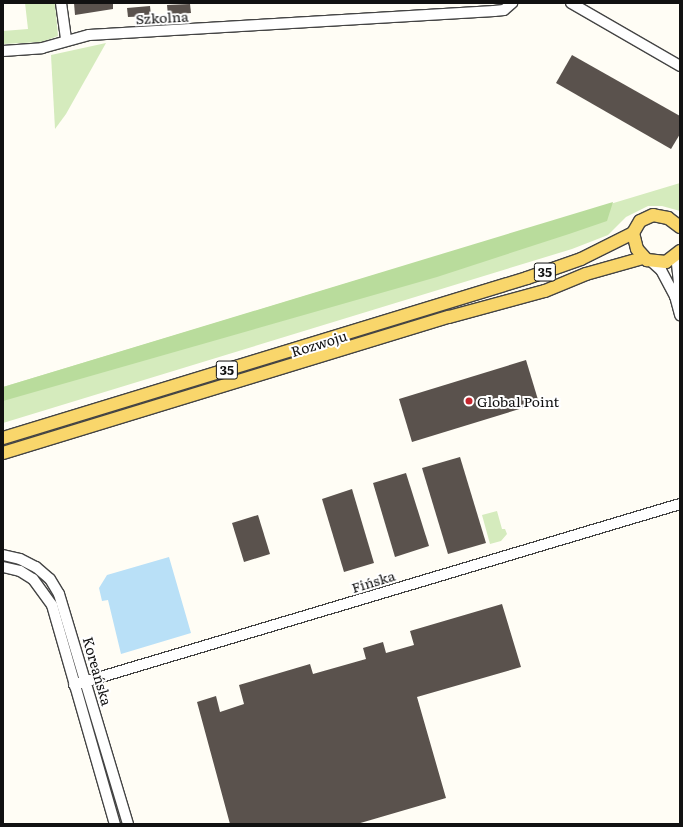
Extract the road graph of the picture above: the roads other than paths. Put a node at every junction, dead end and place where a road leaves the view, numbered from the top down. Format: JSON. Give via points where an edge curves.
{"nodes":[{"id":1,"x":61,"y":3,"type":"edge"},
{"id":2,"x":512,"y":3,"type":"edge"},
{"id":3,"x":571,"y":3,"type":"edge"},
{"id":4,"x":66,"y":40,"type":"junction"},
{"id":5,"x":3,"y":50,"type":"edge"},
{"id":6,"x":680,"y":66,"type":"edge"},
{"id":7,"x":678,"y":224,"type":"edge"},
{"id":8,"x":634,"y":233,"type":"junction"},
{"id":9,"x":678,"y":254,"type":"edge"},
{"id":10,"x":648,"y":260,"type":"junction"},
{"id":11,"x":675,"y":296,"type":"junction"},
{"id":12,"x":680,"y":315,"type":"edge"},
{"id":13,"x":3,"y":438,"type":"edge"},
{"id":14,"x":3,"y":453,"type":"edge"},
{"id":15,"x":680,"y":504,"type":"edge"},
{"id":16,"x":3,"y":555,"type":"edge"},
{"id":17,"x":3,"y":567,"type":"edge"},
{"id":18,"x":86,"y":682,"type":"junction"},
{"id":19,"x":74,"y":685,"type":"junction"},
{"id":20,"x":115,"y":824,"type":"edge"},
{"id":21,"x":128,"y":824,"type":"edge"}],
"edges":[{"from":1,"to":4,"type":"street"},
{"from":2,"to":4,"type":"street","name":"Szkolna","via":[[504,10],[494,11],[89,35]]},
{"from":3,"to":6,"type":"street"},
{"from":4,"to":5,"type":"street","name":"Szkolna","via":[[42,48]]},
{"from":7,"to":8,"type":"main road","number":"35","via":[[664,216],[649,216],[640,221]]},
{"from":8,"to":10,"type":"main road","via":[[637,249]]},
{"from":8,"to":13,"type":"main road","name":"Rozwoju","number":"35","via":[[581,259],[527,278]]},
{"from":9,"to":10,"type":"main road","number":"35","via":[[666,262]]},
{"from":9,"to":11,"type":"street","via":[[679,283]]},
{"from":10,"to":11,"type":"street","via":[[661,270]]},
{"from":10,"to":14,"type":"main road","name":"Rozwoju","number":"35","via":[[586,274],[528,296],[449,317]]},
{"from":11,"to":12,"type":"street"},
{"from":15,"to":18,"type":"street","name":"Fińska"},
{"from":16,"to":18,"type":"street","name":"Koreańska","via":[[29,563],[43,572],[55,586],[65,608]]},
{"from":17,"to":19,"type":"street","name":"Koreańska","via":[[20,571],[33,579],[48,598]]},
{"from":18,"to":19,"type":"street","name":"Fińska"},
{"from":18,"to":21,"type":"street","name":"Koreańska"},
{"from":19,"to":20,"type":"street","name":"Koreańska"}]}
